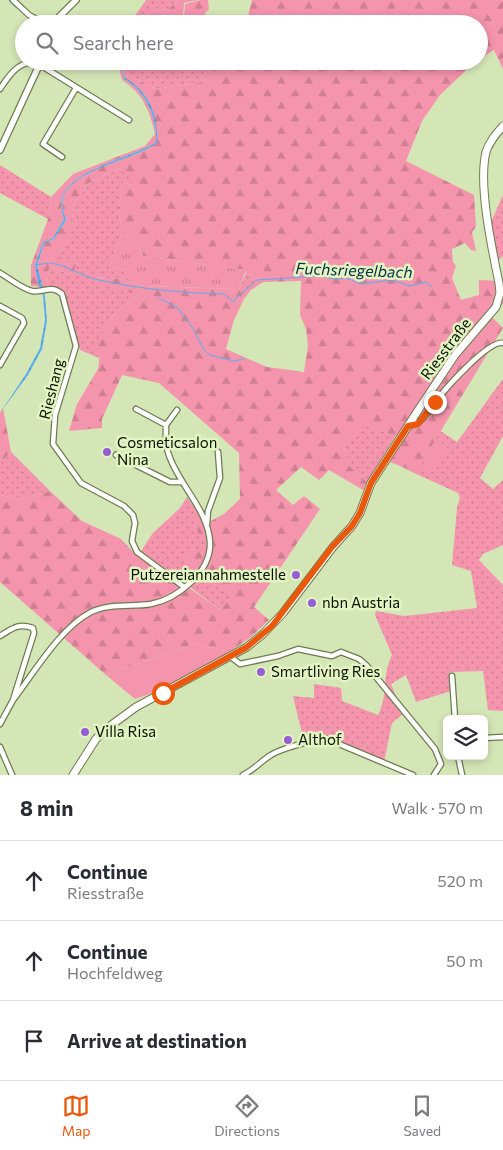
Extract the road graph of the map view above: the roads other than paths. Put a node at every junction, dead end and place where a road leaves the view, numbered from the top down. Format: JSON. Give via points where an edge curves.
{"nodes":[{"id":1,"x":13,"y":0,"type":"edge"},
{"id":2,"x":76,"y":0,"type":"edge"},
{"id":3,"x":29,"y":15,"type":"edge"},
{"id":4,"x":61,"y":15,"type":"edge"},
{"id":5,"x":15,"y":70,"type":"edge"},
{"id":6,"x":37,"y":70,"type":"edge"},
{"id":7,"x":50,"y":70,"type":"edge"},
{"id":8,"x":76,"y":88,"type":"junction"},
{"id":9,"x":0,"y":89,"type":"edge"},
{"id":10,"x":129,"y":120,"type":"dead end"},
{"id":11,"x":503,"y":126,"type":"edge"},
{"id":12,"x":0,"y":150,"type":"edge"},
{"id":13,"x":62,"y":157,"type":"dead end"},
{"id":14,"x":0,"y":273,"type":"edge"},
{"id":15,"x":0,"y":306,"type":"edge"},
{"id":16,"x":503,"y":343,"type":"edge"},
{"id":17,"x":0,"y":365,"type":"edge"},
{"id":18,"x":136,"y":409,"type":"dead end"},
{"id":19,"x":178,"y":410,"type":"dead end"},
{"id":20,"x":166,"y":425,"type":"junction"},
{"id":21,"x":408,"y":426,"type":"junction"},
{"id":22,"x":218,"y":452,"type":"dead end"},
{"id":23,"x":116,"y":455,"type":"dead end"},
{"id":24,"x":182,"y":482,"type":"junction"},
{"id":25,"x":207,"y":525,"type":"junction"},
{"id":26,"x":184,"y":587,"type":"junction"},
{"id":27,"x":0,"y":636,"type":"edge"},
{"id":28,"x":231,"y":657,"type":"junction"},
{"id":29,"x":452,"y":676,"type":"dead end"},
{"id":30,"x":13,"y":700,"type":"junction"},
{"id":31,"x":455,"y":715,"type":"edge"},
{"id":32,"x":0,"y":724,"type":"edge"},
{"id":33,"x":503,"y":737,"type":"edge"},
{"id":34,"x":488,"y":738,"type":"edge"},
{"id":35,"x":0,"y":748,"type":"edge"},
{"id":36,"x":459,"y":760,"type":"edge"},
{"id":37,"x":12,"y":775,"type":"edge"},
{"id":38,"x":73,"y":775,"type":"edge"},
{"id":39,"x":243,"y":775,"type":"edge"},
{"id":40,"x":413,"y":775,"type":"edge"},
{"id":41,"x":434,"y":775,"type":"edge"},
{"id":42,"x":462,"y":775,"type":"edge"}],
"edges":[{"from":1,"to":3,"type":"street"},
{"from":2,"to":4,"type":"street"},
{"from":5,"to":9,"type":"street"},
{"from":6,"to":12,"type":"street"},
{"from":7,"to":8,"type":"street"},
{"from":8,"to":10,"type":"street"},
{"from":8,"to":13,"type":"street","via":[[43,144]]},
{"from":11,"to":21,"type":"main road","name":"Riesstraße","via":[[490,143],[485,159],[488,219],[500,293],[496,307],[455,355]]},
{"from":14,"to":26,"type":"street","name":"Rieshang","via":[[32,291],[47,288],[62,294],[76,346],[55,415],[53,444],[81,484],[124,506],[133,515],[132,541],[137,552]]},
{"from":15,"to":17,"type":"street","via":[[22,318],[24,323]]},
{"from":16,"to":21,"type":"street","via":[[496,343],[480,355],[440,395],[418,424]]},
{"from":18,"to":20,"type":"street"},
{"from":19,"to":20,"type":"street"},
{"from":20,"to":24,"type":"street","via":[[166,447]]},
{"from":21,"to":28,"type":"main road","name":"Riesstraße","via":[[371,483],[352,526],[272,626]]},
{"from":22,"to":25,"type":"street","via":[[220,478],[208,511]]},
{"from":23,"to":24,"type":"street","via":[[170,482]]},
{"from":24,"to":25,"type":"street"},
{"from":25,"to":26,"type":"street","via":[[210,544],[206,564]]},
{"from":26,"to":30,"type":"street","via":[[152,604],[115,606],[91,612],[60,638]]},
{"from":27,"to":30,"type":"street","via":[[15,626],[33,628]]},
{"from":28,"to":38,"type":"main road","name":"Riesstraße","via":[[136,708],[106,728]]},
{"from":28,"to":41,"type":"street","via":[[240,664],[298,649],[332,656],[341,652],[359,659],[435,749],[441,764]]},
{"from":29,"to":31,"type":"street"},
{"from":30,"to":32,"type":"street"},
{"from":33,"to":34,"type":"street"},
{"from":35,"to":37,"type":"street"},
{"from":36,"to":42,"type":"street"},
{"from":39,"to":40,"type":"street","via":[[271,755],[318,738]]}]}
